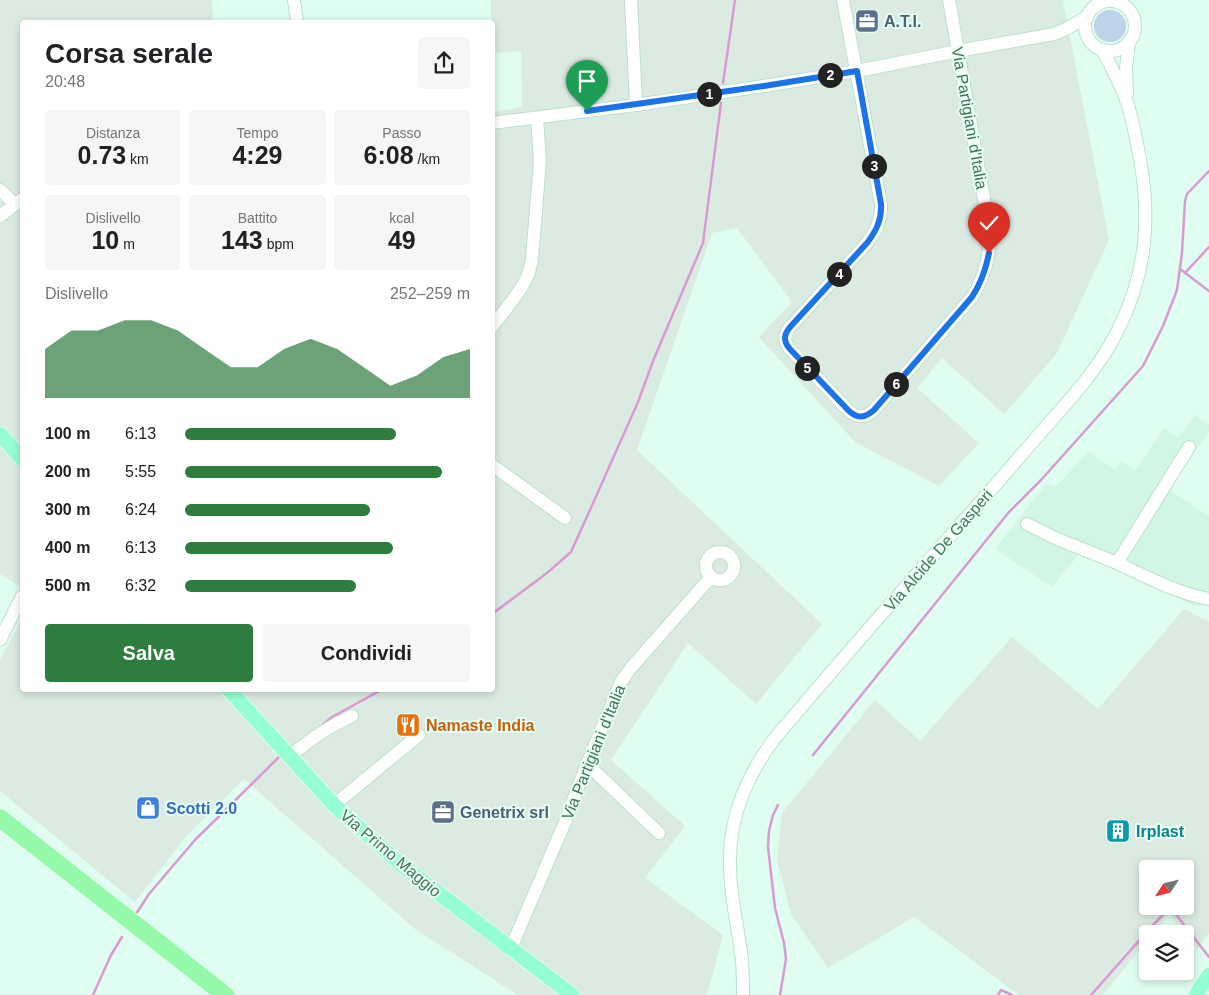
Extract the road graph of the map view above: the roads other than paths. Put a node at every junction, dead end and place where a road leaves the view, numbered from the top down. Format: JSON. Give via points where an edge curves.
{"nodes":[{"id":1,"x":294,"y":0,"type":"edge"},
{"id":2,"x":631,"y":0,"type":"edge"},
{"id":3,"x":843,"y":0,"type":"edge"},
{"id":4,"x":949,"y":0,"type":"edge"},
{"id":5,"x":1087,"y":17,"type":"junction"},
{"id":6,"x":297,"y":20,"type":"edge"},
{"id":7,"x":1054,"y":34,"type":"junction"},
{"id":8,"x":1088,"y":39,"type":"junction"},
{"id":9,"x":1129,"y":42,"type":"junction"},
{"id":10,"x":1102,"y":50,"type":"junction"},
{"id":11,"x":958,"y":51,"type":"junction"},
{"id":12,"x":857,"y":71,"type":"junction"},
{"id":13,"x":1128,"y":104,"type":"junction"},
{"id":14,"x":636,"y":105,"type":"junction"},
{"id":15,"x":537,"y":118,"type":"junction"},
{"id":16,"x":495,"y":123,"type":"edge"},
{"id":17,"x":0,"y":190,"type":"edge"},
{"id":18,"x":19,"y":202,"type":"edge"},
{"id":19,"x":0,"y":216,"type":"edge"},
{"id":20,"x":495,"y":323,"type":"edge"},
{"id":21,"x":0,"y":434,"type":"edge"},
{"id":22,"x":1189,"y":447,"type":"dead end"},
{"id":23,"x":20,"y":457,"type":"edge"},
{"id":24,"x":495,"y":467,"type":"edge"},
{"id":25,"x":565,"y":518,"type":"dead end"},
{"id":26,"x":1027,"y":524,"type":"dead end"},
{"id":27,"x":1117,"y":563,"type":"junction"},
{"id":28,"x":711,"y":577,"type":"dead end"},
{"id":29,"x":1209,"y":599,"type":"edge"},
{"id":30,"x":20,"y":600,"type":"edge"},
{"id":31,"x":0,"y":640,"type":"edge"},
{"id":32,"x":231,"y":692,"type":"edge"},
{"id":33,"x":352,"y":716,"type":"dead end"},
{"id":34,"x":419,"y":735,"type":"dead end"},
{"id":35,"x":289,"y":756,"type":"junction"},
{"id":36,"x":587,"y":764,"type":"junction"},
{"id":37,"x":334,"y":805,"type":"junction"},
{"id":38,"x":0,"y":818,"type":"edge"},
{"id":39,"x":0,"y":830,"type":"edge"},
{"id":40,"x":659,"y":833,"type":"dead end"},
{"id":41,"x":511,"y":948,"type":"junction"},
{"id":42,"x":1209,"y":976,"type":"edge"},
{"id":43,"x":210,"y":995,"type":"edge"},
{"id":44,"x":225,"y":995,"type":"edge"},
{"id":45,"x":572,"y":995,"type":"edge"},
{"id":46,"x":743,"y":995,"type":"edge"},
{"id":47,"x":1196,"y":995,"type":"edge"}],
"edges":[{"from":1,"to":6,"type":"street"},
{"from":2,"to":14,"type":"street"},
{"from":3,"to":12,"type":"street"},
{"from":4,"to":11,"type":"street","name":"Via Partigiani d'Italia"},
{"from":5,"to":7,"type":"street"},
{"from":5,"to":8,"type":"street"},
{"from":5,"to":9,"type":"street","via":[[1096,6],[1118,3],[1130,12],[1133,19]]},
{"from":7,"to":8,"type":"street"},
{"from":7,"to":11,"type":"street"},
{"from":8,"to":10,"type":"street"},
{"from":9,"to":10,"type":"street","via":[[1114,51]]},
{"from":9,"to":13,"type":"street","name":"Via Alcide De Gasperi"},
{"from":10,"to":13,"type":"street","name":"Via Alcide De Gasperi"},
{"from":11,"to":12,"type":"street"},
{"from":11,"to":12,"type":"street","name":"Via Partigiani d'Italia","via":[[990,233],[987,264],[978,287],[962,308],[874,410],[859,417],[849,411],[784,340],[788,330],[867,243],[881,216]]},
{"from":12,"to":14,"type":"street"},
{"from":13,"to":46,"type":"street","name":"Via Alcide De Gasperi","via":[[1143,177],[1146,232],[1143,255],[1127,310],[1117,333],[1072,397],[788,723],[754,770],[737,812],[730,856]]},
{"from":14,"to":15,"type":"street"},
{"from":15,"to":16,"type":"street"},
{"from":15,"to":20,"type":"street","via":[[540,161],[530,269],[527,279]]},
{"from":17,"to":18,"type":"street"},
{"from":18,"to":19,"type":"street"},
{"from":21,"to":23,"type":"main road"},
{"from":22,"to":27,"type":"street"},
{"from":24,"to":25,"type":"street"},
{"from":26,"to":27,"type":"street"},
{"from":27,"to":29,"type":"street","via":[[1168,588]]},
{"from":28,"to":36,"type":"street","name":"Via Partigiani d'Italia","via":[[621,682]]},
{"from":30,"to":31,"type":"street"},
{"from":32,"to":35,"type":"main road","name":"Via Primo Maggio"},
{"from":33,"to":35,"type":"street","via":[[316,735]]},
{"from":34,"to":37,"type":"street"},
{"from":35,"to":37,"type":"main road","name":"Via Primo Maggio"},
{"from":36,"to":40,"type":"street"},
{"from":36,"to":41,"type":"street","name":"Via Partigiani d'Italia"},
{"from":37,"to":41,"type":"main road","name":"Via Primo Maggio","via":[[399,863]]},
{"from":38,"to":44,"type":"highway"},
{"from":39,"to":43,"type":"highway"},
{"from":41,"to":45,"type":"main road","name":"Via Primo Maggio"},
{"from":42,"to":47,"type":"main road"}]}
